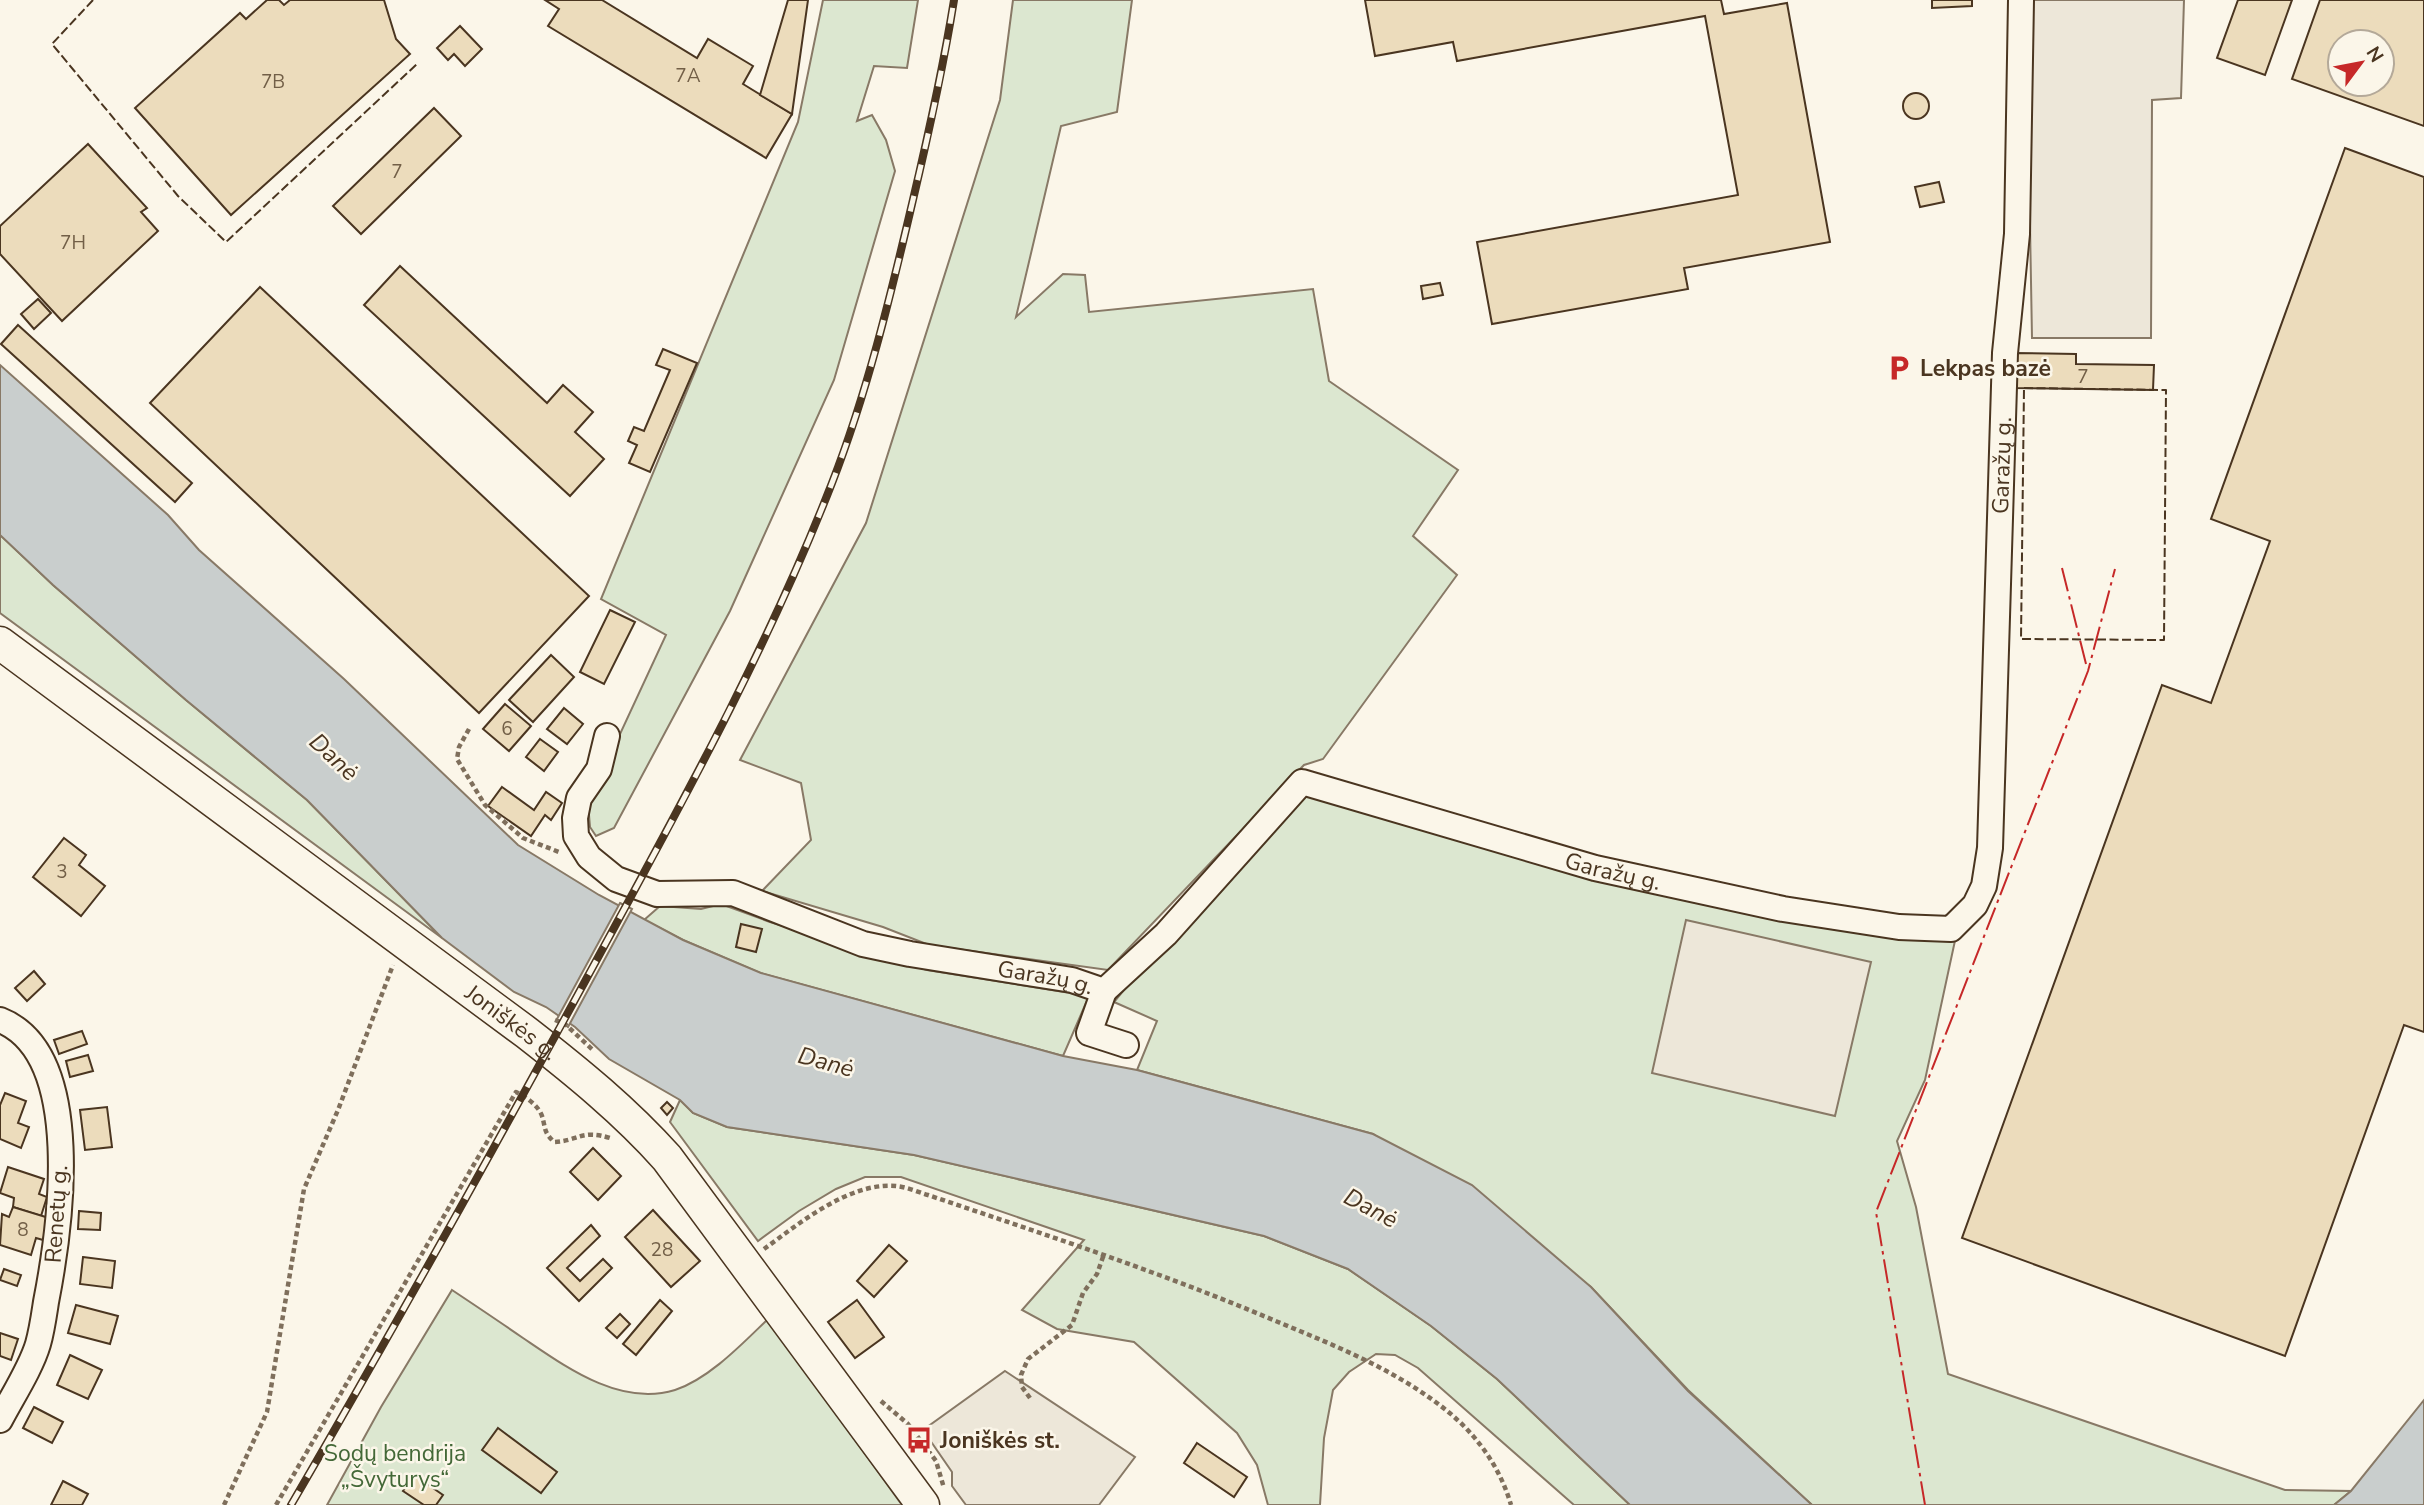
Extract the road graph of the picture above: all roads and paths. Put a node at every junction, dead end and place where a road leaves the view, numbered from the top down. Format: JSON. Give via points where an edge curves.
{"nodes":[{"id":1,"x":2021,"y":0,"type":"edge"},
{"id":2,"x":0,"y":643,"type":"edge"},
{"id":3,"x":469,"y":729,"type":"dead end"},
{"id":4,"x":607,"y":736,"type":"dead end"},
{"id":5,"x":560,"y":852,"type":"dead end"},
{"id":6,"x":403,"y":942,"type":"junction"},
{"id":7,"x":1104,"y":991,"type":"junction"},
{"id":8,"x":0,"y":1020,"type":"edge"},
{"id":9,"x":1126,"y":1045,"type":"dead end"},
{"id":10,"x":621,"y":1142,"type":"dead end"},
{"id":11,"x":761,"y":1251,"type":"dead end"},
{"id":12,"x":1104,"y":1254,"type":"junction"},
{"id":13,"x":1030,"y":1398,"type":"dead end"},
{"id":14,"x":0,"y":1420,"type":"edge"},
{"id":15,"x":224,"y":1505,"type":"edge"},
{"id":16,"x":276,"y":1505,"type":"edge"},
{"id":17,"x":923,"y":1505,"type":"edge"},
{"id":18,"x":1511,"y":1505,"type":"edge"}],
"edges":[{"from":1,"to":7,"type":"street","name":"Garažų g.","via":[[2017,234],[2006,353],[1990,848],[1984,886],[1975,905],[1951,929],[1899,927],[1783,909],[1595,868],[1302,782],[1166,934]]},
{"from":2,"to":6,"type":"main road","name":"Joniškės g."},
{"from":3,"to":5,"type":"path","via":[[457,759],[485,805],[523,838]]},
{"from":4,"to":7,"type":"street","name":"Garažų g.","via":[[599,769],[579,798],[576,836],[589,857],[616,879],[657,894],[733,893],[863,944],[1072,980]]},
{"from":6,"to":15,"type":"path","via":[[304,1189],[267,1412]]},
{"from":6,"to":17,"type":"main road","name":"Joniškės g.","via":[[589,1082],[647,1135]]},
{"from":7,"to":9,"type":"street","via":[[1089,1033]]},
{"from":8,"to":14,"type":"street","name":"Renetų g.","via":[[15,1025],[42,1061],[60,1132],[62,1168],[60,1217],[38,1345]]},
{"from":10,"to":16,"type":"path","via":[[584,1133],[554,1142],[546,1133],[542,1115],[516,1092]]},
{"from":11,"to":12,"type":"path","via":[[829,1204],[852,1194],[897,1186]]},
{"from":12,"to":13,"type":"path","via":[[1072,1325],[1028,1359],[1021,1375]]},
{"from":12,"to":18,"type":"path","via":[[1347,1350],[1401,1379],[1447,1411],[1478,1441],[1504,1482]]}]}
